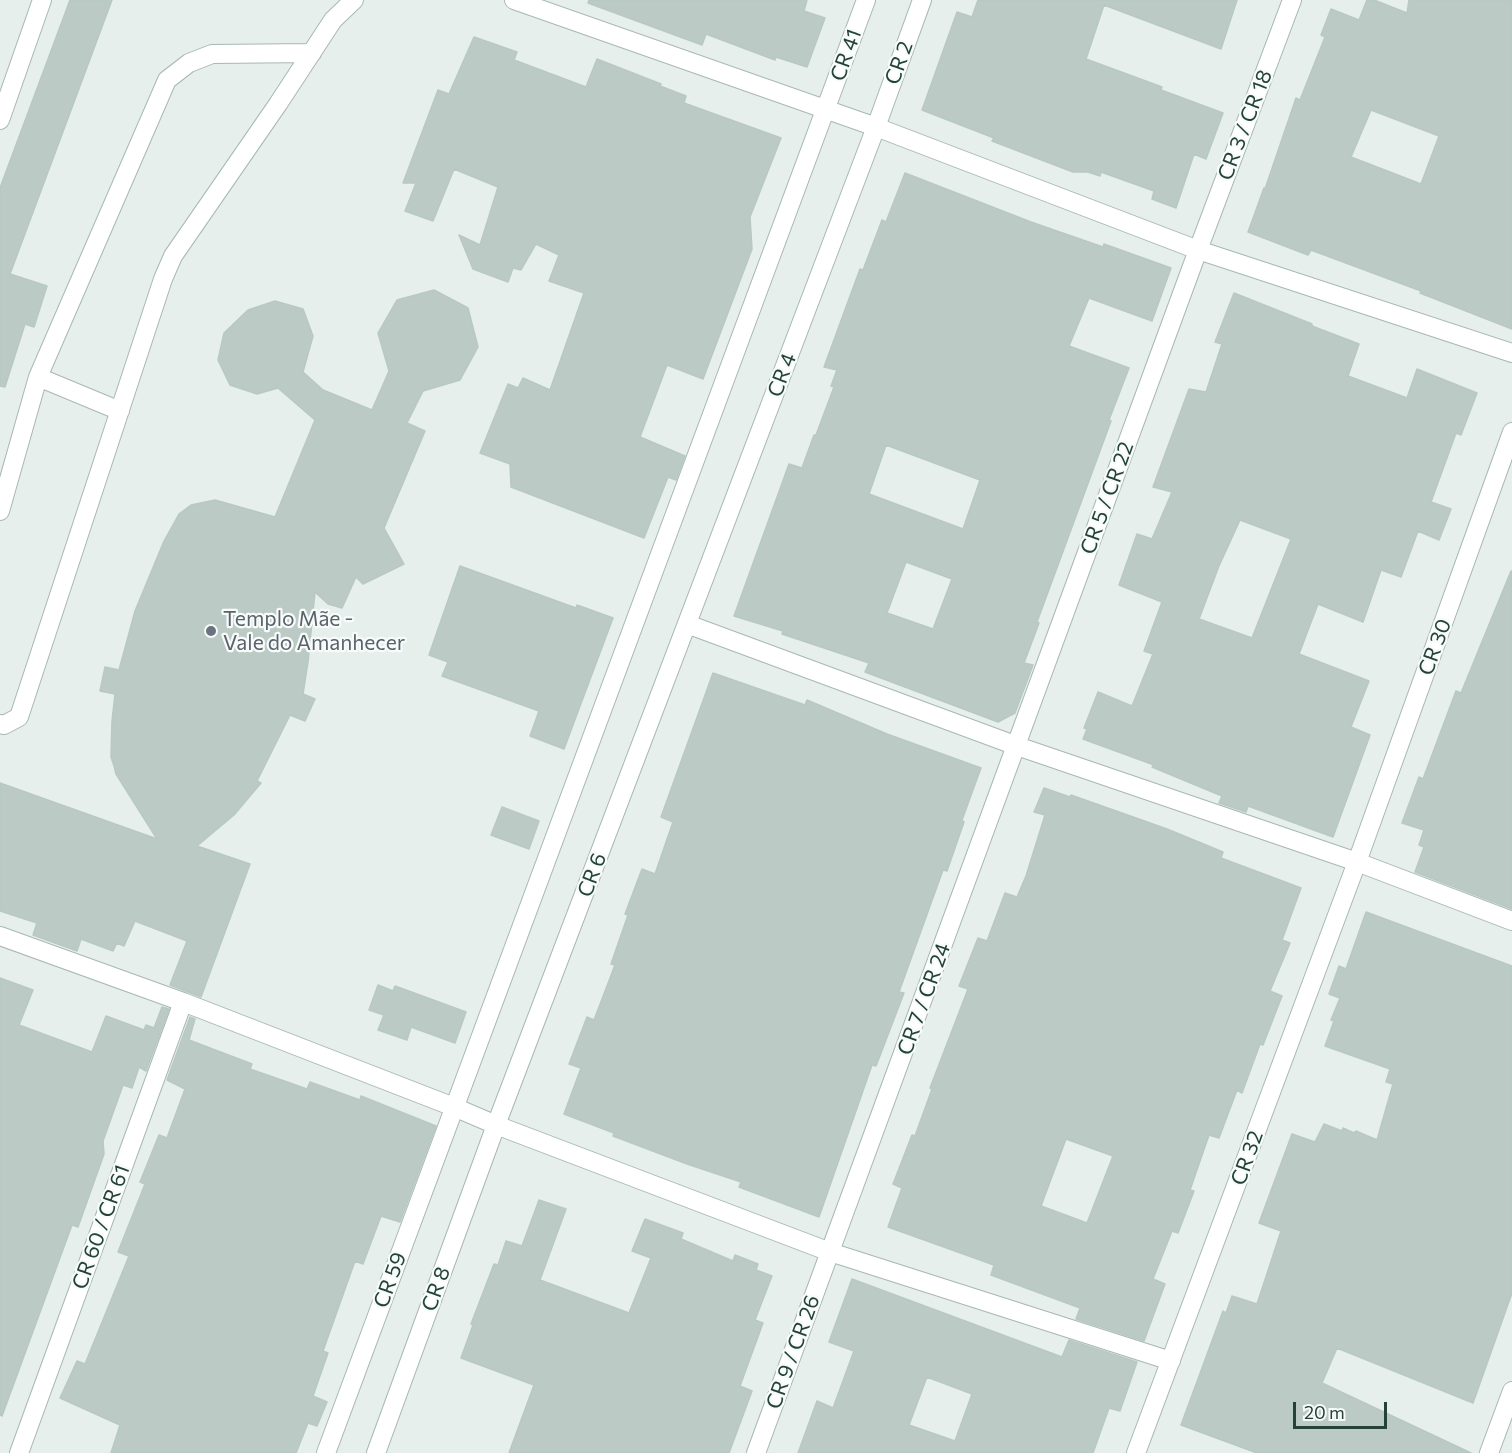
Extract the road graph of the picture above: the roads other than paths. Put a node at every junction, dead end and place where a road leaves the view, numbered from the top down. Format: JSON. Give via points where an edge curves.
{"nodes":[{"id":1,"x":42,"y":0,"type":"edge"},
{"id":2,"x":354,"y":0,"type":"edge"},
{"id":3,"x":515,"y":0,"type":"edge"},
{"id":4,"x":866,"y":0,"type":"edge"},
{"id":5,"x":922,"y":0,"type":"edge"},
{"id":6,"x":1292,"y":0,"type":"edge"},
{"id":7,"x":312,"y":53,"type":"junction"},
{"id":8,"x":825,"y":110,"type":"junction"},
{"id":9,"x":0,"y":120,"type":"edge"},
{"id":10,"x":876,"y":127,"type":"junction"},
{"id":11,"x":1198,"y":250,"type":"junction"},
{"id":12,"x":1512,"y":353,"type":"edge"},
{"id":13,"x":38,"y":377,"type":"junction"},
{"id":14,"x":120,"y":411,"type":"junction"},
{"id":15,"x":1512,"y":432,"type":"edge"},
{"id":16,"x":0,"y":512,"type":"edge"},
{"id":17,"x":687,"y":624,"type":"junction"},
{"id":18,"x":0,"y":724,"type":"edge"},
{"id":19,"x":1017,"y":746,"type":"junction"},
{"id":20,"x":1357,"y":862,"type":"junction"},
{"id":21,"x":1512,"y":921,"type":"edge"},
{"id":22,"x":0,"y":936,"type":"edge"},
{"id":23,"x":183,"y":1002,"type":"junction"},
{"id":24,"x":454,"y":1107,"type":"junction"},
{"id":25,"x":496,"y":1125,"type":"junction"},
{"id":26,"x":830,"y":1252,"type":"junction"},
{"id":27,"x":1171,"y":1361,"type":"junction"},
{"id":28,"x":1512,"y":1391,"type":"edge"},
{"id":29,"x":19,"y":1453,"type":"edge"},
{"id":30,"x":326,"y":1453,"type":"edge"},
{"id":31,"x":376,"y":1453,"type":"edge"},
{"id":32,"x":756,"y":1453,"type":"edge"},
{"id":33,"x":1136,"y":1453,"type":"edge"},
{"id":34,"x":1489,"y":1453,"type":"edge"}],
"edges":[{"from":1,"to":9,"type":"street"},
{"from":2,"to":7,"type":"street","via":[[333,20]]},
{"from":3,"to":8,"type":"street"},
{"from":4,"to":8,"type":"street","name":"CR 41"},
{"from":5,"to":10,"type":"street","name":"CR 2"},
{"from":6,"to":11,"type":"street","name":"CR 3 / CR 18"},
{"from":7,"to":13,"type":"street","via":[[212,54],[189,63],[166,80]]},
{"from":7,"to":14,"type":"street","via":[[173,256]]},
{"from":8,"to":10,"type":"street"},
{"from":8,"to":24,"type":"street","name":"CR 41"},
{"from":10,"to":11,"type":"street"},
{"from":10,"to":17,"type":"street","name":"CR 4"},
{"from":11,"to":12,"type":"street"},
{"from":11,"to":19,"type":"street","name":"CR 5 / CR 22"},
{"from":13,"to":14,"type":"street"},
{"from":13,"to":16,"type":"street"},
{"from":14,"to":18,"type":"street","via":[[18,717]]},
{"from":15,"to":20,"type":"street","name":"CR 30"},
{"from":17,"to":19,"type":"street"},
{"from":17,"to":25,"type":"street","name":"CR 6"},
{"from":19,"to":20,"type":"street"},
{"from":19,"to":26,"type":"street","name":"CR 7 / CR 24"},
{"from":20,"to":21,"type":"street"},
{"from":20,"to":27,"type":"street","name":"CR 32"},
{"from":22,"to":23,"type":"street"},
{"from":23,"to":24,"type":"street"},
{"from":23,"to":29,"type":"street","name":"CR 60 / CR 61"},
{"from":24,"to":25,"type":"street"},
{"from":24,"to":30,"type":"street","name":"CR 59"},
{"from":25,"to":26,"type":"street"},
{"from":25,"to":31,"type":"street","name":"CR 8"},
{"from":26,"to":27,"type":"street"},
{"from":26,"to":32,"type":"street","name":"CR 9 / CR 26"},
{"from":27,"to":33,"type":"street","name":"CR 32"},
{"from":28,"to":34,"type":"street"}]}
